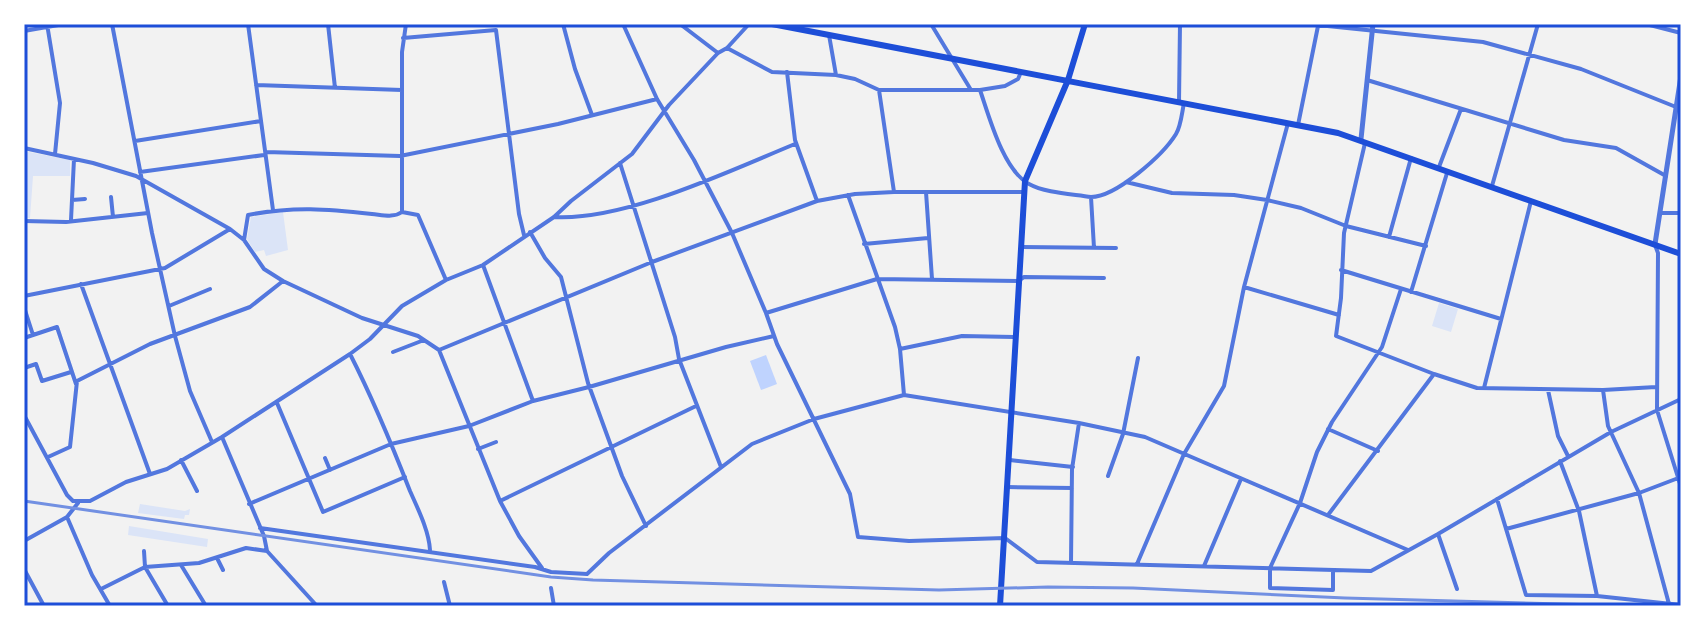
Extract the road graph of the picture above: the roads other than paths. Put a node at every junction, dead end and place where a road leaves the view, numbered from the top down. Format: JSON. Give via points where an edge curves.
{"nodes":[{"id":1,"x":64,"y":24,"type":"edge"},
{"id":2,"x":112,"y":24,"type":"edge"},
{"id":3,"x":248,"y":24,"type":"edge"},
{"id":4,"x":328,"y":24,"type":"edge"},
{"id":5,"x":406,"y":24,"type":"edge"},
{"id":6,"x":563,"y":24,"type":"edge"},
{"id":7,"x":623,"y":24,"type":"edge"},
{"id":8,"x":680,"y":24,"type":"edge"},
{"id":9,"x":749,"y":24,"type":"edge"},
{"id":10,"x":772,"y":24,"type":"edge"},
{"id":11,"x":931,"y":24,"type":"edge"},
{"id":12,"x":1085,"y":24,"type":"edge"},
{"id":13,"x":1180,"y":24,"type":"edge"},
{"id":14,"x":1308,"y":24,"type":"edge"},
{"id":15,"x":1373,"y":24,"type":"edge"},
{"id":16,"x":1538,"y":24,"type":"edge"},
{"id":17,"x":1646,"y":24,"type":"edge"},
{"id":18,"x":1319,"y":25,"type":"edge"},
{"id":19,"x":47,"y":26,"type":"edge"},
{"id":20,"x":24,"y":31,"type":"edge"},
{"id":21,"x":1372,"y":32,"type":"junction"},
{"id":22,"x":1681,"y":33,"type":"edge"},
{"id":23,"x":829,"y":35,"type":"junction"},
{"id":24,"x":403,"y":38,"type":"junction"},
{"id":25,"x":727,"y":48,"type":"junction"},
{"id":26,"x":718,"y":53,"type":"junction"},
{"id":27,"x":1529,"y":54,"type":"junction"},
{"id":28,"x":953,"y":58,"type":"junction"},
{"id":29,"x":787,"y":72,"type":"junction"},
{"id":30,"x":1021,"y":72,"type":"junction"},
{"id":31,"x":836,"y":75,"type":"junction"},
{"id":32,"x":1681,"y":76,"type":"edge"},
{"id":33,"x":1068,"y":80,"type":"junction"},
{"id":34,"x":1367,"y":80,"type":"junction"},
{"id":35,"x":256,"y":85,"type":"junction"},
{"id":36,"x":335,"y":88,"type":"junction"},
{"id":37,"x":402,"y":90,"type":"junction"},
{"id":38,"x":879,"y":90,"type":"junction"},
{"id":39,"x":971,"y":90,"type":"junction"},
{"id":40,"x":980,"y":90,"type":"junction"},
{"id":41,"x":657,"y":99,"type":"junction"},
{"id":42,"x":1182,"y":102,"type":"junction"},
{"id":43,"x":1678,"y":108,"type":"edge"},
{"id":44,"x":1461,"y":109,"type":"junction"},
{"id":45,"x":665,"y":113,"type":"junction"},
{"id":46,"x":592,"y":115,"type":"junction"},
{"id":47,"x":261,"y":121,"type":"junction"},
{"id":48,"x":1288,"y":123,"type":"junction"},
{"id":49,"x":1508,"y":123,"type":"junction"},
{"id":50,"x":1298,"y":125,"type":"junction"},
{"id":51,"x":510,"y":135,"type":"junction"},
{"id":52,"x":1363,"y":140,"type":"junction"},
{"id":53,"x":135,"y":141,"type":"junction"},
{"id":54,"x":795,"y":144,"type":"junction"},
{"id":55,"x":24,"y":148,"type":"edge"},
{"id":56,"x":55,"y":154,"type":"junction"},
{"id":57,"x":265,"y":154,"type":"junction"},
{"id":58,"x":400,"y":156,"type":"junction"},
{"id":59,"x":1411,"y":158,"type":"junction"},
{"id":60,"x":74,"y":159,"type":"junction"},
{"id":61,"x":620,"y":163,"type":"junction"},
{"id":62,"x":1439,"y":167,"type":"junction"},
{"id":63,"x":1448,"y":171,"type":"junction"},
{"id":64,"x":140,"y":172,"type":"junction"},
{"id":65,"x":1666,"y":176,"type":"junction"},
{"id":66,"x":142,"y":180,"type":"junction"},
{"id":67,"x":706,"y":181,"type":"junction"},
{"id":68,"x":1025,"y":181,"type":"junction"},
{"id":69,"x":1126,"y":182,"type":"junction"},
{"id":70,"x":1492,"y":186,"type":"junction"},
{"id":71,"x":894,"y":192,"type":"junction"},
{"id":72,"x":926,"y":192,"type":"junction"},
{"id":73,"x":1024,"y":192,"type":"junction"},
{"id":74,"x":848,"y":195,"type":"junction"},
{"id":75,"x":111,"y":197,"type":"dead end"},
{"id":76,"x":1091,"y":197,"type":"junction"},
{"id":77,"x":85,"y":199,"type":"dead end"},
{"id":78,"x":1531,"y":199,"type":"junction"},
{"id":79,"x":72,"y":200,"type":"junction"},
{"id":80,"x":1267,"y":200,"type":"junction"},
{"id":81,"x":817,"y":201,"type":"junction"},
{"id":82,"x":634,"y":204,"type":"junction"},
{"id":83,"x":273,"y":210,"type":"junction"},
{"id":84,"x":402,"y":212,"type":"junction"},
{"id":85,"x":148,"y":213,"type":"junction"},
{"id":86,"x":1660,"y":213,"type":"junction"},
{"id":87,"x":1681,"y":213,"type":"edge"},
{"id":88,"x":113,"y":217,"type":"junction"},
{"id":89,"x":554,"y":217,"type":"junction"},
{"id":90,"x":24,"y":221,"type":"edge"},
{"id":91,"x":71,"y":221,"type":"junction"},
{"id":92,"x":1346,"y":226,"type":"junction"},
{"id":93,"x":230,"y":229,"type":"junction"},
{"id":94,"x":732,"y":233,"type":"junction"},
{"id":95,"x":527,"y":234,"type":"junction"},
{"id":96,"x":1389,"y":237,"type":"junction"},
{"id":97,"x":928,"y":238,"type":"junction"},
{"id":98,"x":244,"y":240,"type":"junction"},
{"id":99,"x":864,"y":244,"type":"junction"},
{"id":100,"x":1655,"y":244,"type":"junction"},
{"id":101,"x":1426,"y":246,"type":"junction"},
{"id":102,"x":1019,"y":247,"type":"junction"},
{"id":103,"x":1094,"y":248,"type":"junction"},
{"id":104,"x":1116,"y":248,"type":"dead end"},
{"id":105,"x":1681,"y":254,"type":"edge"},
{"id":106,"x":652,"y":262,"type":"junction"},
{"id":107,"x":483,"y":265,"type":"junction"},
{"id":108,"x":161,"y":268,"type":"junction"},
{"id":109,"x":1341,"y":270,"type":"junction"},
{"id":110,"x":1104,"y":278,"type":"dead end"},
{"id":111,"x":877,"y":279,"type":"junction"},
{"id":112,"x":932,"y":279,"type":"junction"},
{"id":113,"x":446,"y":280,"type":"junction"},
{"id":114,"x":283,"y":281,"type":"junction"},
{"id":115,"x":1018,"y":281,"type":"junction"},
{"id":116,"x":81,"y":284,"type":"junction"},
{"id":117,"x":1244,"y":287,"type":"junction"},
{"id":118,"x":210,"y":289,"type":"dead end"},
{"id":119,"x":1401,"y":289,"type":"junction"},
{"id":120,"x":1411,"y":292,"type":"junction"},
{"id":121,"x":24,"y":296,"type":"edge"},
{"id":122,"x":566,"y":298,"type":"junction"},
{"id":123,"x":169,"y":306,"type":"junction"},
{"id":124,"x":24,"y":307,"type":"edge"},
{"id":125,"x":766,"y":313,"type":"junction"},
{"id":126,"x":1339,"y":315,"type":"junction"},
{"id":127,"x":1501,"y":319,"type":"junction"},
{"id":128,"x":383,"y":324,"type":"junction"},
{"id":129,"x":505,"y":324,"type":"junction"},
{"id":130,"x":33,"y":335,"type":"junction"},
{"id":131,"x":175,"y":336,"type":"junction"},
{"id":132,"x":774,"y":336,"type":"junction"},
{"id":133,"x":1014,"y":337,"type":"junction"},
{"id":134,"x":24,"y":338,"type":"edge"},
{"id":135,"x":425,"y":339,"type":"junction"},
{"id":136,"x":900,"y":349,"type":"junction"},
{"id":137,"x":439,"y":350,"type":"junction"},
{"id":138,"x":1378,"y":351,"type":"junction"},
{"id":139,"x":393,"y":352,"type":"dead end"},
{"id":140,"x":350,"y":354,"type":"junction"},
{"id":141,"x":1138,"y":358,"type":"dead end"},
{"id":142,"x":679,"y":359,"type":"junction"},
{"id":143,"x":109,"y":363,"type":"junction"},
{"id":144,"x":24,"y":368,"type":"edge"},
{"id":145,"x":71,"y":372,"type":"junction"},
{"id":146,"x":1434,"y":374,"type":"junction"},
{"id":147,"x":76,"y":384,"type":"junction"},
{"id":148,"x":589,"y":387,"type":"junction"},
{"id":149,"x":1656,"y":387,"type":"junction"},
{"id":150,"x":1484,"y":388,"type":"junction"},
{"id":151,"x":1548,"y":389,"type":"junction"},
{"id":152,"x":1603,"y":390,"type":"junction"},
{"id":153,"x":904,"y":395,"type":"junction"},
{"id":154,"x":1681,"y":399,"type":"edge"},
{"id":155,"x":533,"y":401,"type":"junction"},
{"id":156,"x":277,"y":403,"type":"junction"},
{"id":157,"x":697,"y":405,"type":"junction"},
{"id":158,"x":1657,"y":410,"type":"junction"},
{"id":159,"x":1010,"y":412,"type":"junction"},
{"id":160,"x":24,"y":415,"type":"edge"},
{"id":161,"x":814,"y":419,"type":"junction"},
{"id":162,"x":1079,"y":423,"type":"junction"},
{"id":163,"x":469,"y":426,"type":"junction"},
{"id":164,"x":1328,"y":429,"type":"junction"},
{"id":165,"x":1122,"y":430,"type":"junction"},
{"id":166,"x":1611,"y":432,"type":"junction"},
{"id":167,"x":222,"y":437,"type":"junction"},
{"id":168,"x":212,"y":442,"type":"junction"},
{"id":169,"x":496,"y":442,"type":"dead end"},
{"id":170,"x":391,"y":444,"type":"junction"},
{"id":171,"x":612,"y":446,"type":"junction"},
{"id":172,"x":478,"y":449,"type":"junction"},
{"id":173,"x":1378,"y":451,"type":"junction"},
{"id":174,"x":1184,"y":454,"type":"junction"},
{"id":175,"x":1568,"y":456,"type":"junction"},
{"id":176,"x":47,"y":458,"type":"junction"},
{"id":177,"x":325,"y":458,"type":"dead end"},
{"id":178,"x":181,"y":460,"type":"junction"},
{"id":179,"x":1007,"y":460,"type":"junction"},
{"id":180,"x":1560,"y":461,"type":"junction"},
{"id":181,"x":721,"y":467,"type":"junction"},
{"id":182,"x":1073,"y":467,"type":"junction"},
{"id":183,"x":330,"y":470,"type":"junction"},
{"id":184,"x":150,"y":474,"type":"junction"},
{"id":185,"x":1108,"y":476,"type":"dead end"},
{"id":186,"x":405,"y":477,"type":"junction"},
{"id":187,"x":1680,"y":478,"type":"edge"},
{"id":188,"x":309,"y":479,"type":"junction"},
{"id":189,"x":1241,"y":479,"type":"junction"},
{"id":190,"x":1007,"y":487,"type":"junction"},
{"id":191,"x":1681,"y":487,"type":"edge"},
{"id":192,"x":1072,"y":488,"type":"junction"},
{"id":193,"x":197,"y":491,"type":"dead end"},
{"id":194,"x":1639,"y":493,"type":"junction"},
{"id":195,"x":1497,"y":499,"type":"junction"},
{"id":196,"x":500,"y":501,"type":"junction"},
{"id":197,"x":78,"y":503,"type":"junction"},
{"id":198,"x":1300,"y":503,"type":"junction"},
{"id":199,"x":249,"y":504,"type":"junction"},
{"id":200,"x":1579,"y":511,"type":"junction"},
{"id":201,"x":1328,"y":515,"type":"junction"},
{"id":202,"x":67,"y":517,"type":"junction"},
{"id":203,"x":646,"y":526,"type":"junction"},
{"id":204,"x":260,"y":528,"type":"junction"},
{"id":205,"x":1506,"y":529,"type":"junction"},
{"id":206,"x":1438,"y":534,"type":"junction"},
{"id":207,"x":1005,"y":538,"type":"junction"},
{"id":208,"x":24,"y":541,"type":"edge"},
{"id":209,"x":430,"y":550,"type":"junction"},
{"id":210,"x":1408,"y":550,"type":"junction"},
{"id":211,"x":144,"y":551,"type":"dead end"},
{"id":212,"x":267,"y":551,"type":"junction"},
{"id":213,"x":217,"y":558,"type":"junction"},
{"id":214,"x":1071,"y":563,"type":"junction"},
{"id":215,"x":181,"y":565,"type":"junction"},
{"id":216,"x":1137,"y":565,"type":"junction"},
{"id":217,"x":1204,"y":566,"type":"junction"},
{"id":218,"x":145,"y":567,"type":"junction"},
{"id":219,"x":542,"y":568,"type":"junction"},
{"id":220,"x":1270,"y":568,"type":"junction"},
{"id":221,"x":24,"y":569,"type":"edge"},
{"id":222,"x":223,"y":570,"type":"dead end"},
{"id":223,"x":1333,"y":570,"type":"junction"},
{"id":224,"x":444,"y":582,"type":"dead end"},
{"id":225,"x":551,"y":588,"type":"dead end"},
{"id":226,"x":101,"y":589,"type":"junction"},
{"id":227,"x":1457,"y":589,"type":"dead end"},
{"id":228,"x":1597,"y":596,"type":"junction"},
{"id":229,"x":1669,"y":604,"type":"junction"},
{"id":230,"x":1681,"y":605,"type":"edge"},
{"id":231,"x":44,"y":606,"type":"edge"},
{"id":232,"x":110,"y":606,"type":"edge"},
{"id":233,"x":168,"y":606,"type":"edge"},
{"id":234,"x":206,"y":606,"type":"edge"},
{"id":235,"x":317,"y":606,"type":"edge"},
{"id":236,"x":450,"y":606,"type":"edge"},
{"id":237,"x":554,"y":606,"type":"edge"},
{"id":238,"x":970,"y":606,"type":"edge"},
{"id":239,"x":1002,"y":606,"type":"edge"}],
"edges":[{"from":1,"to":19,"type":"street"},
{"from":2,"to":53,"type":"street"},
{"from":3,"to":35,"type":"street"},
{"from":4,"to":36,"type":"street"},
{"from":5,"to":24,"type":"street"},
{"from":6,"to":46,"type":"street"},
{"from":7,"to":41,"type":"street"},
{"from":8,"to":26,"type":"street"},
{"from":9,"to":25,"type":"street"},
{"from":10,"to":23,"type":"main road"},
{"from":11,"to":28,"type":"street"},
{"from":12,"to":33,"type":"main road"},
{"from":13,"to":42,"type":"street"},
{"from":14,"to":18,"type":"street"},
{"from":15,"to":21,"type":"street"},
{"from":16,"to":27,"type":"street"},
{"from":17,"to":22,"type":"street"},
{"from":18,"to":21,"type":"street"},
{"from":18,"to":50,"type":"street"},
{"from":19,"to":20,"type":"street"},
{"from":19,"to":56,"type":"street","via":[[60,103]]},
{"from":21,"to":27,"type":"street","via":[[1483,42]]},
{"from":21,"to":34,"type":"street"},
{"from":23,"to":28,"type":"main road"},
{"from":23,"to":31,"type":"street"},
{"from":24,"to":37,"type":"street"},
{"from":24,"to":51,"type":"street","via":[[495,29]]},
{"from":25,"to":26,"type":"street"},
{"from":25,"to":29,"type":"street","via":[[767,70]]},
{"from":26,"to":45,"type":"street"},
{"from":27,"to":43,"type":"street"},
{"from":27,"to":49,"type":"street"},
{"from":28,"to":30,"type":"main road"},
{"from":28,"to":39,"type":"street"},
{"from":29,"to":31,"type":"street"},
{"from":29,"to":54,"type":"street"},
{"from":30,"to":33,"type":"main road"},
{"from":30,"to":40,"type":"street","via":[[1005,86]]},
{"from":31,"to":38,"type":"street"},
{"from":32,"to":43,"type":"street"},
{"from":33,"to":42,"type":"main road"},
{"from":33,"to":68,"type":"main road"},
{"from":34,"to":44,"type":"street"},
{"from":34,"to":52,"type":"street"},
{"from":35,"to":36,"type":"street"},
{"from":35,"to":47,"type":"street"},
{"from":36,"to":37,"type":"street"},
{"from":37,"to":58,"type":"street"},
{"from":38,"to":39,"type":"street"},
{"from":38,"to":71,"type":"street"},
{"from":39,"to":40,"type":"street"},
{"from":40,"to":68,"type":"street","via":[[1000,145]]},
{"from":41,"to":45,"type":"street"},
{"from":41,"to":46,"type":"street"},
{"from":42,"to":48,"type":"main road"},
{"from":42,"to":69,"type":"street","via":[[1178,132]]},
{"from":43,"to":65,"type":"street"},
{"from":44,"to":49,"type":"street"},
{"from":44,"to":62,"type":"street"},
{"from":45,"to":61,"type":"street"},
{"from":45,"to":67,"type":"street"},
{"from":46,"to":51,"type":"street"},
{"from":47,"to":53,"type":"street"},
{"from":47,"to":57,"type":"street"},
{"from":48,"to":50,"type":"main road"},
{"from":48,"to":80,"type":"street"},
{"from":49,"to":65,"type":"street","via":[[1616,148]]},
{"from":49,"to":70,"type":"street"},
{"from":50,"to":52,"type":"main road"},
{"from":51,"to":58,"type":"street"},
{"from":51,"to":95,"type":"street","via":[[519,214]]},
{"from":52,"to":59,"type":"main road"},
{"from":52,"to":92,"type":"street"},
{"from":53,"to":64,"type":"street"},
{"from":54,"to":67,"type":"street"},
{"from":54,"to":81,"type":"street"},
{"from":55,"to":56,"type":"street"},
{"from":56,"to":60,"type":"street"},
{"from":57,"to":58,"type":"street"},
{"from":57,"to":64,"type":"street"},
{"from":57,"to":83,"type":"street"},
{"from":58,"to":84,"type":"street"},
{"from":59,"to":62,"type":"main road"},
{"from":59,"to":96,"type":"street"},
{"from":60,"to":66,"type":"street"},
{"from":60,"to":79,"type":"street"},
{"from":61,"to":82,"type":"street"},
{"from":61,"to":89,"type":"street"},
{"from":62,"to":63,"type":"main road"},
{"from":63,"to":70,"type":"main road"},
{"from":63,"to":101,"type":"street"},
{"from":64,"to":66,"type":"street"},
{"from":65,"to":86,"type":"street"},
{"from":66,"to":85,"type":"street"},
{"from":66,"to":93,"type":"street"},
{"from":67,"to":82,"type":"street"},
{"from":67,"to":94,"type":"street"},
{"from":68,"to":73,"type":"main road"},
{"from":68,"to":76,"type":"street"},
{"from":69,"to":76,"type":"street"},
{"from":69,"to":80,"type":"street","via":[[1172,193]]},
{"from":70,"to":78,"type":"main road"},
{"from":71,"to":72,"type":"street"},
{"from":71,"to":74,"type":"street"},
{"from":72,"to":73,"type":"street"},
{"from":72,"to":97,"type":"street"},
{"from":73,"to":102,"type":"main road"},
{"from":74,"to":81,"type":"street"},
{"from":74,"to":99,"type":"street"},
{"from":75,"to":88,"type":"street"},
{"from":76,"to":103,"type":"street"},
{"from":77,"to":79,"type":"street"},
{"from":78,"to":100,"type":"main road"},
{"from":78,"to":127,"type":"street"},
{"from":79,"to":91,"type":"street"},
{"from":80,"to":92,"type":"street"},
{"from":80,"to":117,"type":"street"},
{"from":81,"to":94,"type":"street"},
{"from":82,"to":89,"type":"street"},
{"from":82,"to":106,"type":"street"},
{"from":83,"to":84,"type":"street","via":[[312,207],[397,216]]},
{"from":83,"to":98,"type":"street","via":[[248,215]]},
{"from":84,"to":113,"type":"street","via":[[418,215]]},
{"from":85,"to":88,"type":"street"},
{"from":85,"to":108,"type":"street"},
{"from":86,"to":87,"type":"street"},
{"from":86,"to":100,"type":"street"},
{"from":88,"to":91,"type":"street"},
{"from":89,"to":95,"type":"street"},
{"from":90,"to":91,"type":"street"},
{"from":92,"to":96,"type":"street"},
{"from":92,"to":109,"type":"street"},
{"from":93,"to":98,"type":"street"},
{"from":93,"to":108,"type":"street"},
{"from":94,"to":106,"type":"street"},
{"from":94,"to":125,"type":"street"},
{"from":95,"to":107,"type":"street"},
{"from":95,"to":122,"type":"street","via":[[561,277]]},
{"from":96,"to":101,"type":"street"},
{"from":97,"to":99,"type":"street"},
{"from":97,"to":112,"type":"street"},
{"from":98,"to":114,"type":"street","via":[[258,262]]},
{"from":99,"to":111,"type":"street"},
{"from":100,"to":105,"type":"main road"},
{"from":100,"to":149,"type":"street"},
{"from":101,"to":120,"type":"street"},
{"from":102,"to":103,"type":"street"},
{"from":102,"to":115,"type":"main road"},
{"from":103,"to":104,"type":"street"},
{"from":106,"to":122,"type":"street"},
{"from":106,"to":142,"type":"street"},
{"from":107,"to":113,"type":"street"},
{"from":107,"to":129,"type":"street"},
{"from":108,"to":116,"type":"street"},
{"from":108,"to":123,"type":"street"},
{"from":109,"to":119,"type":"street"},
{"from":109,"to":126,"type":"street"},
{"from":110,"to":115,"type":"street"},
{"from":111,"to":112,"type":"street"},
{"from":111,"to":125,"type":"street"},
{"from":111,"to":136,"type":"street"},
{"from":112,"to":115,"type":"street"},
{"from":113,"to":128,"type":"street"},
{"from":114,"to":128,"type":"street"},
{"from":114,"to":131,"type":"street","via":[[250,307]]},
{"from":115,"to":133,"type":"main road"},
{"from":116,"to":121,"type":"street"},
{"from":116,"to":143,"type":"street"},
{"from":117,"to":126,"type":"street"},
{"from":117,"to":174,"type":"street","via":[[1224,386]]},
{"from":118,"to":123,"type":"street"},
{"from":119,"to":120,"type":"street"},
{"from":119,"to":138,"type":"street"},
{"from":120,"to":127,"type":"street"},
{"from":122,"to":129,"type":"street"},
{"from":122,"to":148,"type":"street"},
{"from":123,"to":131,"type":"street"},
{"from":124,"to":130,"type":"street"},
{"from":125,"to":132,"type":"street"},
{"from":126,"to":138,"type":"street","via":[[1336,336]]},
{"from":127,"to":150,"type":"street"},
{"from":128,"to":135,"type":"street"},
{"from":128,"to":140,"type":"street"},
{"from":129,"to":137,"type":"street"},
{"from":129,"to":155,"type":"street"},
{"from":130,"to":134,"type":"street"},
{"from":130,"to":145,"type":"street","via":[[57,327]]},
{"from":131,"to":143,"type":"street"},
{"from":131,"to":168,"type":"street"},
{"from":132,"to":142,"type":"street"},
{"from":132,"to":161,"type":"street"},
{"from":133,"to":136,"type":"street","via":[[962,336]]},
{"from":133,"to":159,"type":"main road"},
{"from":135,"to":137,"type":"street"},
{"from":135,"to":139,"type":"street"},
{"from":136,"to":153,"type":"street"},
{"from":137,"to":163,"type":"street"},
{"from":138,"to":146,"type":"street"},
{"from":138,"to":164,"type":"street"},
{"from":140,"to":156,"type":"street"},
{"from":140,"to":170,"type":"street"},
{"from":141,"to":165,"type":"street"},
{"from":142,"to":148,"type":"street"},
{"from":142,"to":157,"type":"street"},
{"from":143,"to":147,"type":"street"},
{"from":143,"to":184,"type":"street"},
{"from":144,"to":145,"type":"street","via":[[36,364],[42,381]]},
{"from":145,"to":147,"type":"street"},
{"from":146,"to":150,"type":"street"},
{"from":146,"to":173,"type":"street"},
{"from":147,"to":176,"type":"street","via":[[70,447]]},
{"from":148,"to":155,"type":"street"},
{"from":148,"to":171,"type":"street"},
{"from":149,"to":152,"type":"street"},
{"from":149,"to":158,"type":"street"},
{"from":150,"to":151,"type":"street"},
{"from":151,"to":152,"type":"street"},
{"from":151,"to":175,"type":"street"},
{"from":152,"to":166,"type":"street"},
{"from":153,"to":159,"type":"street"},
{"from":153,"to":161,"type":"street"},
{"from":154,"to":158,"type":"street"},
{"from":155,"to":163,"type":"street"},
{"from":156,"to":167,"type":"street"},
{"from":156,"to":188,"type":"street"},
{"from":157,"to":171,"type":"street"},
{"from":157,"to":181,"type":"street"},
{"from":158,"to":166,"type":"street"},
{"from":158,"to":187,"type":"street"},
{"from":159,"to":162,"type":"street"},
{"from":159,"to":179,"type":"main road"},
{"from":160,"to":176,"type":"street"},
{"from":161,"to":181,"type":"street","via":[[752,444]]},
{"from":161,"to":207,"type":"street","via":[[850,494],[858,537]]},
{"from":162,"to":165,"type":"street"},
{"from":162,"to":182,"type":"street"},
{"from":163,"to":170,"type":"street"},
{"from":163,"to":172,"type":"street"},
{"from":164,"to":173,"type":"street"},
{"from":164,"to":198,"type":"street"},
{"from":165,"to":174,"type":"street"},
{"from":165,"to":185,"type":"street"},
{"from":166,"to":175,"type":"street"},
{"from":166,"to":194,"type":"street"},
{"from":167,"to":168,"type":"street"},
{"from":167,"to":199,"type":"street"},
{"from":168,"to":178,"type":"street"},
{"from":169,"to":172,"type":"street"},
{"from":170,"to":183,"type":"street"},
{"from":170,"to":186,"type":"street"},
{"from":171,"to":196,"type":"street"},
{"from":171,"to":203,"type":"street"},
{"from":172,"to":196,"type":"street"},
{"from":173,"to":201,"type":"street"},
{"from":174,"to":189,"type":"street"},
{"from":174,"to":216,"type":"street"},
{"from":175,"to":180,"type":"street"},
{"from":176,"to":197,"type":"street","via":[[67,495]]},
{"from":177,"to":183,"type":"street"},
{"from":178,"to":184,"type":"street"},
{"from":178,"to":193,"type":"street"},
{"from":179,"to":182,"type":"street"},
{"from":179,"to":190,"type":"main road"},
{"from":180,"to":195,"type":"street"},
{"from":180,"to":200,"type":"street"},
{"from":181,"to":203,"type":"street"},
{"from":182,"to":192,"type":"street"},
{"from":183,"to":188,"type":"street"},
{"from":184,"to":197,"type":"street"},
{"from":186,"to":188,"type":"street","via":[[323,512]]},
{"from":186,"to":209,"type":"street"},
{"from":187,"to":191,"type":"street"},
{"from":187,"to":194,"type":"street"},
{"from":188,"to":199,"type":"street"},
{"from":189,"to":198,"type":"street"},
{"from":189,"to":217,"type":"street"},
{"from":190,"to":192,"type":"street"},
{"from":190,"to":207,"type":"main road"},
{"from":192,"to":214,"type":"street"},
{"from":194,"to":200,"type":"street"},
{"from":194,"to":229,"type":"street"},
{"from":195,"to":205,"type":"street"},
{"from":195,"to":206,"type":"street"},
{"from":196,"to":219,"type":"street"},
{"from":197,"to":202,"type":"street"},
{"from":198,"to":201,"type":"street"},
{"from":198,"to":220,"type":"street"},
{"from":199,"to":204,"type":"street"},
{"from":200,"to":205,"type":"street"},
{"from":200,"to":228,"type":"street"},
{"from":201,"to":210,"type":"street"},
{"from":202,"to":208,"type":"street"},
{"from":202,"to":226,"type":"street"},
{"from":203,"to":219,"type":"street","via":[[587,574]]},
{"from":204,"to":209,"type":"street"},
{"from":204,"to":212,"type":"street"},
{"from":205,"to":228,"type":"street","via":[[1526,595]]},
{"from":206,"to":210,"type":"street"},
{"from":206,"to":227,"type":"street"},
{"from":207,"to":214,"type":"street","via":[[1037,562]]},
{"from":207,"to":239,"type":"main road"},
{"from":209,"to":219,"type":"street"},
{"from":210,"to":223,"type":"street","via":[[1371,571]]},
{"from":211,"to":218,"type":"street"},
{"from":212,"to":213,"type":"street","via":[[246,548]]},
{"from":212,"to":235,"type":"street"},
{"from":213,"to":215,"type":"street"},
{"from":213,"to":222,"type":"street"},
{"from":214,"to":216,"type":"street"},
{"from":215,"to":218,"type":"street"},
{"from":215,"to":234,"type":"street"},
{"from":216,"to":217,"type":"street"},
{"from":217,"to":220,"type":"street"},
{"from":218,"to":226,"type":"street"},
{"from":218,"to":233,"type":"street"},
{"from":220,"to":223,"type":"street"},
{"from":220,"to":223,"type":"street","via":[[1270,588],[1333,590]]},
{"from":221,"to":231,"type":"street"},
{"from":224,"to":236,"type":"street"},
{"from":225,"to":237,"type":"street"},
{"from":226,"to":232,"type":"street"},
{"from":228,"to":229,"type":"street"},
{"from":229,"to":230,"type":"street"},
{"from":238,"to":239,"type":"street"}]}
